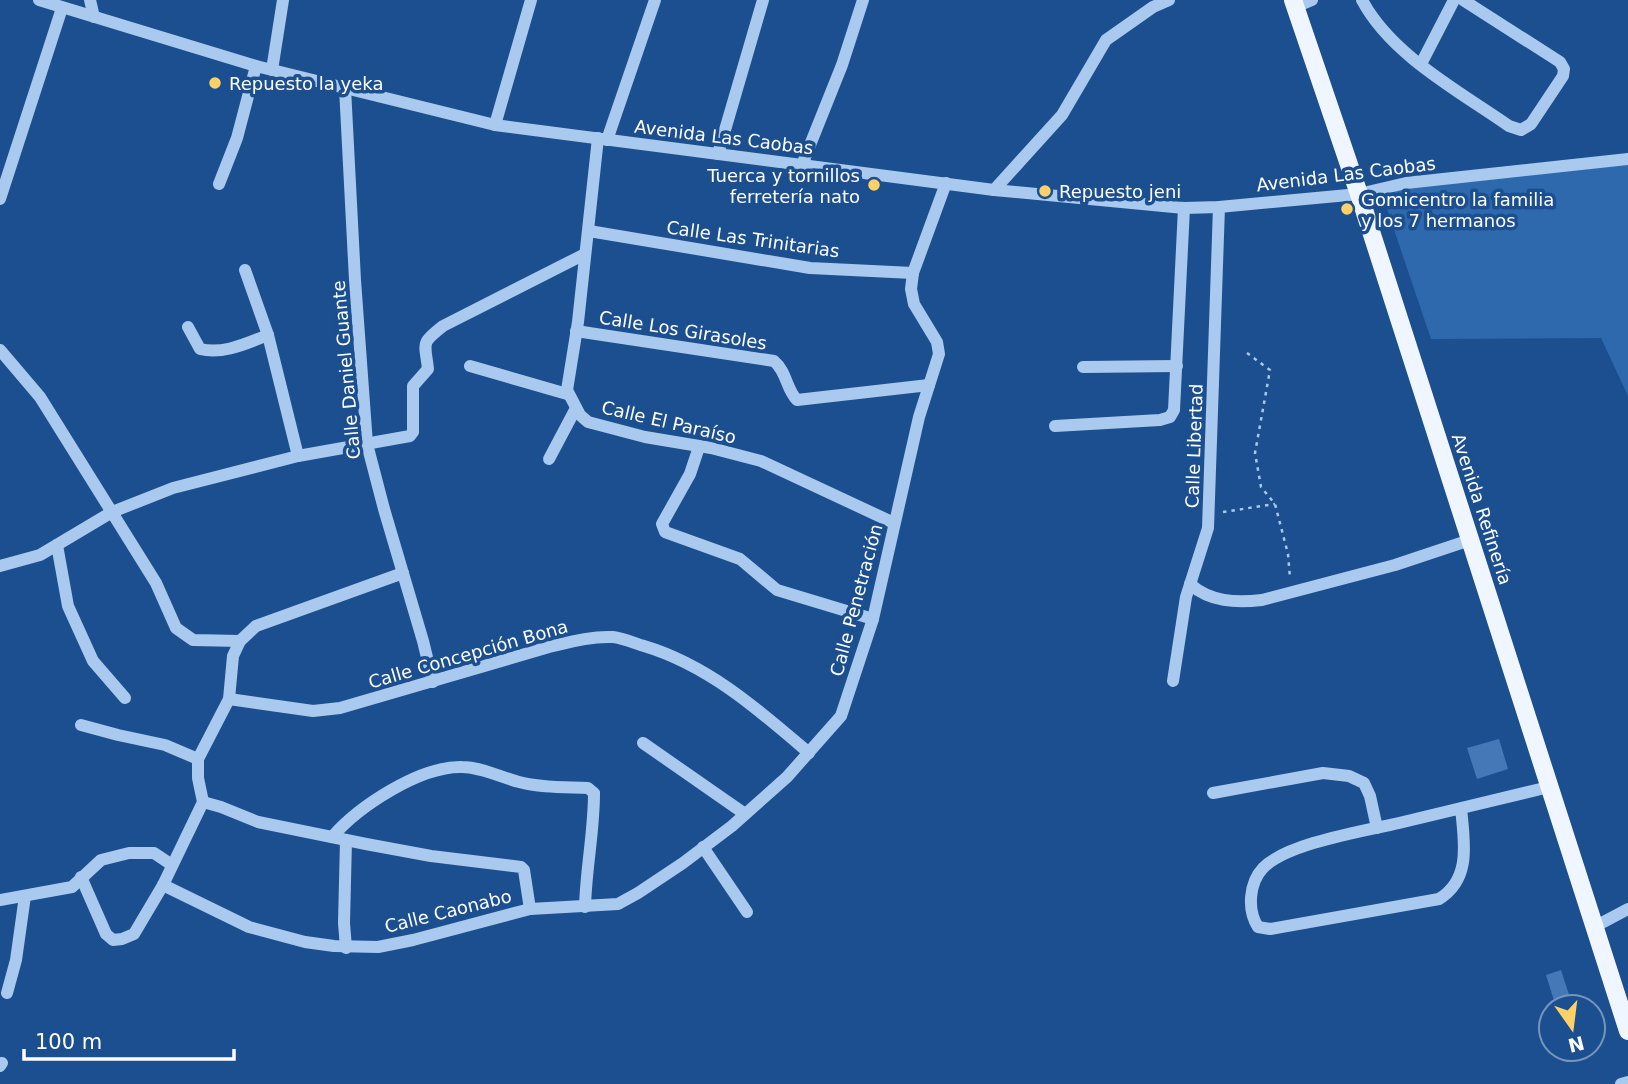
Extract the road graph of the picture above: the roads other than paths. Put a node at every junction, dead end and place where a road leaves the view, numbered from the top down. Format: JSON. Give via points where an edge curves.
{"nodes":[{"id":1,"x":39,"y":0,"type":"edge"},
{"id":2,"x":90,"y":0,"type":"edge"},
{"id":3,"x":283,"y":0,"type":"edge"},
{"id":4,"x":531,"y":0,"type":"edge"},
{"id":5,"x":655,"y":0,"type":"edge"},
{"id":6,"x":763,"y":0,"type":"edge"},
{"id":7,"x":863,"y":0,"type":"edge"},
{"id":8,"x":1169,"y":0,"type":"edge"},
{"id":9,"x":1362,"y":0,"type":"edge"},
{"id":10,"x":1454,"y":0,"type":"edge"},
{"id":11,"x":1463,"y":0,"type":"edge"},
{"id":12,"x":1300,"y":2,"type":"edge"},
{"id":13,"x":62,"y":8,"type":"junction"},
{"id":14,"x":94,"y":17,"type":"junction"},
{"id":15,"x":1421,"y":64,"type":"junction"},
{"id":16,"x":256,"y":66,"type":"junction"},
{"id":17,"x":272,"y":70,"type":"junction"},
{"id":18,"x":345,"y":88,"type":"junction"},
{"id":19,"x":495,"y":125,"type":"junction"},
{"id":20,"x":602,"y":139,"type":"junction"},
{"id":21,"x":718,"y":154,"type":"junction"},
{"id":22,"x":1628,"y":159,"type":"edge"},
{"id":23,"x":802,"y":165,"type":"junction"},
{"id":24,"x":946,"y":183,"type":"junction"},
{"id":25,"x":219,"y":184,"type":"dead end"},
{"id":26,"x":994,"y":190,"type":"junction"},
{"id":27,"x":1359,"y":194,"type":"junction"},
{"id":28,"x":0,"y":199,"type":"edge"},
{"id":29,"x":1219,"y":207,"type":"junction"},
{"id":30,"x":1184,"y":208,"type":"junction"},
{"id":31,"x":589,"y":231,"type":"junction"},
{"id":32,"x":585,"y":254,"type":"junction"},
{"id":33,"x":245,"y":270,"type":"dead end"},
{"id":34,"x":913,"y":273,"type":"junction"},
{"id":35,"x":188,"y":327,"type":"dead end"},
{"id":36,"x":576,"y":331,"type":"junction"},
{"id":37,"x":268,"y":335,"type":"junction"},
{"id":38,"x":0,"y":350,"type":"edge"},
{"id":39,"x":470,"y":366,"type":"dead end"},
{"id":40,"x":1177,"y":366,"type":"junction"},
{"id":41,"x":1083,"y":367,"type":"dead end"},
{"id":42,"x":929,"y":385,"type":"junction"},
{"id":43,"x":568,"y":394,"type":"junction"},
{"id":44,"x":576,"y":408,"type":"junction"},
{"id":45,"x":1055,"y":426,"type":"dead end"},
{"id":46,"x":367,"y":444,"type":"junction"},
{"id":47,"x":699,"y":447,"type":"junction"},
{"id":48,"x":298,"y":456,"type":"junction"},
{"id":49,"x":549,"y":459,"type":"dead end"},
{"id":50,"x":112,"y":512,"type":"junction"},
{"id":51,"x":894,"y":523,"type":"junction"},
{"id":52,"x":1470,"y":540,"type":"junction"},
{"id":53,"x":57,"y":545,"type":"junction"},
{"id":54,"x":0,"y":566,"type":"edge"},
{"id":55,"x":403,"y":573,"type":"junction"},
{"id":56,"x":1190,"y":584,"type":"junction"},
{"id":57,"x":873,"y":619,"type":"junction"},
{"id":58,"x":240,"y":641,"type":"junction"},
{"id":59,"x":1174,"y":681,"type":"dead end"},
{"id":60,"x":433,"y":682,"type":"junction"},
{"id":61,"x":125,"y":698,"type":"dead end"},
{"id":62,"x":229,"y":699,"type":"junction"},
{"id":63,"x":81,"y":724,"type":"dead end"},
{"id":64,"x":643,"y":743,"type":"dead end"},
{"id":65,"x":809,"y":753,"type":"junction"},
{"id":66,"x":198,"y":759,"type":"junction"},
{"id":67,"x":1549,"y":787,"type":"junction"},
{"id":68,"x":1213,"y":793,"type":"dead end"},
{"id":69,"x":203,"y":802,"type":"junction"},
{"id":70,"x":1461,"y":808,"type":"junction"},
{"id":71,"x":744,"y":814,"type":"junction"},
{"id":72,"x":1377,"y":828,"type":"junction"},
{"id":73,"x":332,"y":836,"type":"junction"},
{"id":74,"x":346,"y":840,"type":"junction"},
{"id":75,"x":704,"y":847,"type":"junction"},
{"id":76,"x":172,"y":865,"type":"junction"},
{"id":77,"x":81,"y":877,"type":"junction"},
{"id":78,"x":163,"y":885,"type":"junction"},
{"id":79,"x":24,"y":896,"type":"junction"},
{"id":80,"x":0,"y":900,"type":"edge"},
{"id":81,"x":585,"y":906,"type":"junction"},
{"id":82,"x":530,"y":908,"type":"junction"},
{"id":83,"x":1628,"y":909,"type":"edge"},
{"id":84,"x":747,"y":912,"type":"dead end"},
{"id":85,"x":1594,"y":927,"type":"junction"},
{"id":86,"x":346,"y":948,"type":"junction"},
{"id":87,"x":1621,"y":992,"type":"edge"},
{"id":88,"x":7,"y":993,"type":"dead end"},
{"id":89,"x":1628,"y":1031,"type":"edge"},
{"id":90,"x":1628,"y":1082,"type":"edge"},
{"id":91,"x":1621,"y":1084,"type":"edge"}],
"edges":[{"from":1,"to":13,"type":"street","name":"Avenida Las Caobas"},
{"from":2,"to":14,"type":"street"},
{"from":3,"to":17,"type":"street"},
{"from":4,"to":19,"type":"street"},
{"from":5,"to":20,"type":"street"},
{"from":6,"to":21,"type":"street"},
{"from":7,"to":23,"type":"street"},
{"from":8,"to":26,"type":"street","via":[[1106,40],[1062,115]]},
{"from":9,"to":15,"type":"street","via":[[1373,21]]},
{"from":10,"to":15,"type":"street"},
{"from":11,"to":15,"type":"street","via":[[1560,62],[1563,76],[1531,124],[1521,130],[1508,126]]},
{"from":12,"to":27,"type":"main road","name":"Avenida Refinería"},
{"from":13,"to":14,"type":"street","name":"Avenida Las Caobas"},
{"from":13,"to":28,"type":"street"},
{"from":14,"to":16,"type":"street","name":"Avenida Las Caobas"},
{"from":16,"to":17,"type":"street","name":"Avenida Las Caobas"},
{"from":16,"to":25,"type":"street"},
{"from":17,"to":18,"type":"street","name":"Avenida Las Caobas"},
{"from":18,"to":19,"type":"street","name":"Avenida Las Caobas"},
{"from":18,"to":46,"type":"street","name":"Calle Daniel Guante"},
{"from":19,"to":20,"type":"street","name":"Avenida Las Caobas"},
{"from":20,"to":21,"type":"street","name":"Avenida Las Caobas"},
{"from":20,"to":31,"type":"street"},
{"from":21,"to":23,"type":"street","name":"Avenida Las Caobas"},
{"from":22,"to":27,"type":"street","name":"Avenida Las Caobas","via":[[1406,184]]},
{"from":23,"to":24,"type":"street","name":"Avenida Las Caobas"},
{"from":24,"to":26,"type":"street","name":"Avenida Las Caobas"},
{"from":24,"to":34,"type":"street","name":"Calle Penetración"},
{"from":26,"to":30,"type":"street","name":"Avenida Las Caobas"},
{"from":27,"to":29,"type":"street","name":"Avenida Las Caobas"},
{"from":27,"to":52,"type":"main road","name":"Avenida Refinería"},
{"from":29,"to":30,"type":"street","name":"Avenida Las Caobas"},
{"from":29,"to":56,"type":"street","name":"Calle Libertad","via":[[1208,528]]},
{"from":30,"to":40,"type":"street"},
{"from":31,"to":32,"type":"street"},
{"from":31,"to":34,"type":"street","name":"Calle Las Trinitarias","via":[[810,268]]},
{"from":32,"to":36,"type":"street"},
{"from":32,"to":46,"type":"street","via":[[435,332],[424,346],[428,369],[413,386],[413,432],[406,438]]},
{"from":33,"to":37,"type":"street"},
{"from":34,"to":42,"type":"street","name":"Calle Penetración","via":[[914,304],[939,348]]},
{"from":35,"to":37,"type":"street","via":[[200,349],[212,352]]},
{"from":36,"to":42,"type":"street","name":"Calle Los Girasoles","via":[[767,359],[783,370],[797,400]]},
{"from":36,"to":43,"type":"street"},
{"from":37,"to":48,"type":"street"},
{"from":38,"to":50,"type":"street","via":[[40,397]]},
{"from":39,"to":43,"type":"street"},
{"from":40,"to":41,"type":"street"},
{"from":40,"to":45,"type":"street","via":[[1170,417]]},
{"from":42,"to":51,"type":"street","name":"Calle Penetración"},
{"from":43,"to":44,"type":"street","name":"Calle El Paraíso"},
{"from":44,"to":47,"type":"street","name":"Calle El Paraíso","via":[[589,422]]},
{"from":44,"to":49,"type":"street"},
{"from":46,"to":48,"type":"street"},
{"from":46,"to":55,"type":"street","name":"Calle Daniel Guante"},
{"from":47,"to":51,"type":"street","name":"Calle El Paraíso","via":[[761,461]]},
{"from":47,"to":57,"type":"street","via":[[690,474],[662,524],[665,532],[740,559],[777,590]]},
{"from":48,"to":50,"type":"street","via":[[173,488]]},
{"from":50,"to":53,"type":"street"},
{"from":50,"to":58,"type":"street","via":[[156,583],[176,628],[193,640]]},
{"from":51,"to":57,"type":"street","name":"Calle Penetración"},
{"from":52,"to":56,"type":"street","via":[[1262,600],[1211,598]]},
{"from":52,"to":67,"type":"main road","name":"Avenida Refinería"},
{"from":53,"to":54,"type":"street","via":[[40,555]]},
{"from":53,"to":61,"type":"street","via":[[68,606],[93,661]]},
{"from":55,"to":58,"type":"street","via":[[256,626]]},
{"from":55,"to":60,"type":"street","name":"Calle Daniel Guante"},
{"from":56,"to":59,"type":"street","name":"Calle Libertad"},
{"from":57,"to":65,"type":"street","name":"Calle Penetración","via":[[843,712]]},
{"from":58,"to":62,"type":"street","via":[[233,656]]},
{"from":60,"to":62,"type":"street","name":"Calle Concepción Bona","via":[[313,711]]},
{"from":60,"to":65,"type":"street","name":"Calle Concepción Bona","via":[[549,647],[616,638],[684,661],[750,702]]},
{"from":62,"to":66,"type":"street"},
{"from":63,"to":66,"type":"street","via":[[165,745]]},
{"from":64,"to":71,"type":"street"},
{"from":65,"to":71,"type":"street","name":"Calle Penetración"},
{"from":66,"to":69,"type":"street"},
{"from":67,"to":70,"type":"street"},
{"from":67,"to":85,"type":"main road","name":"Avenida Refinería"},
{"from":68,"to":72,"type":"street","via":[[1323,773],[1349,776],[1364,783]]},
{"from":69,"to":73,"type":"street","via":[[258,822]]},
{"from":69,"to":76,"type":"street"},
{"from":70,"to":72,"type":"street"},
{"from":70,"to":72,"type":"street","via":[[1465,855],[1458,880],[1439,899],[1270,929],[1258,927],[1252,917],[1251,897],[1264,866],[1303,846]]},
{"from":71,"to":75,"type":"street","name":"Calle Penetración"},
{"from":73,"to":74,"type":"street"},
{"from":73,"to":81,"type":"street","via":[[400,786],[450,768],[475,769],[537,786],[588,788],[594,793],[594,817]]},
{"from":74,"to":82,"type":"street","via":[[521,867]]},
{"from":74,"to":86,"type":"street"},
{"from":75,"to":81,"type":"street","name":"Calle Penetración","via":[[625,901]]},
{"from":75,"to":84,"type":"street"},
{"from":76,"to":77,"type":"street","via":[[154,853],[129,853],[101,860]]},
{"from":76,"to":78,"type":"street"},
{"from":77,"to":78,"type":"street","via":[[106,934],[113,940],[134,934]]},
{"from":77,"to":79,"type":"street","via":[[72,887]]},
{"from":78,"to":86,"type":"street","name":"Calle Caonabo","via":[[249,927]]},
{"from":79,"to":80,"type":"street"},
{"from":79,"to":88,"type":"street"},
{"from":81,"to":82,"type":"street","name":"Calle Caonabo"},
{"from":82,"to":86,"type":"street","name":"Calle Caonabo","via":[[413,940]]},
{"from":83,"to":85,"type":"street"},
{"from":85,"to":87,"type":"main road","name":"Avenida Refinería"},
{"from":87,"to":89,"type":"main road","name":"Avenida Refinería"},
{"from":90,"to":91,"type":"street"}]}
